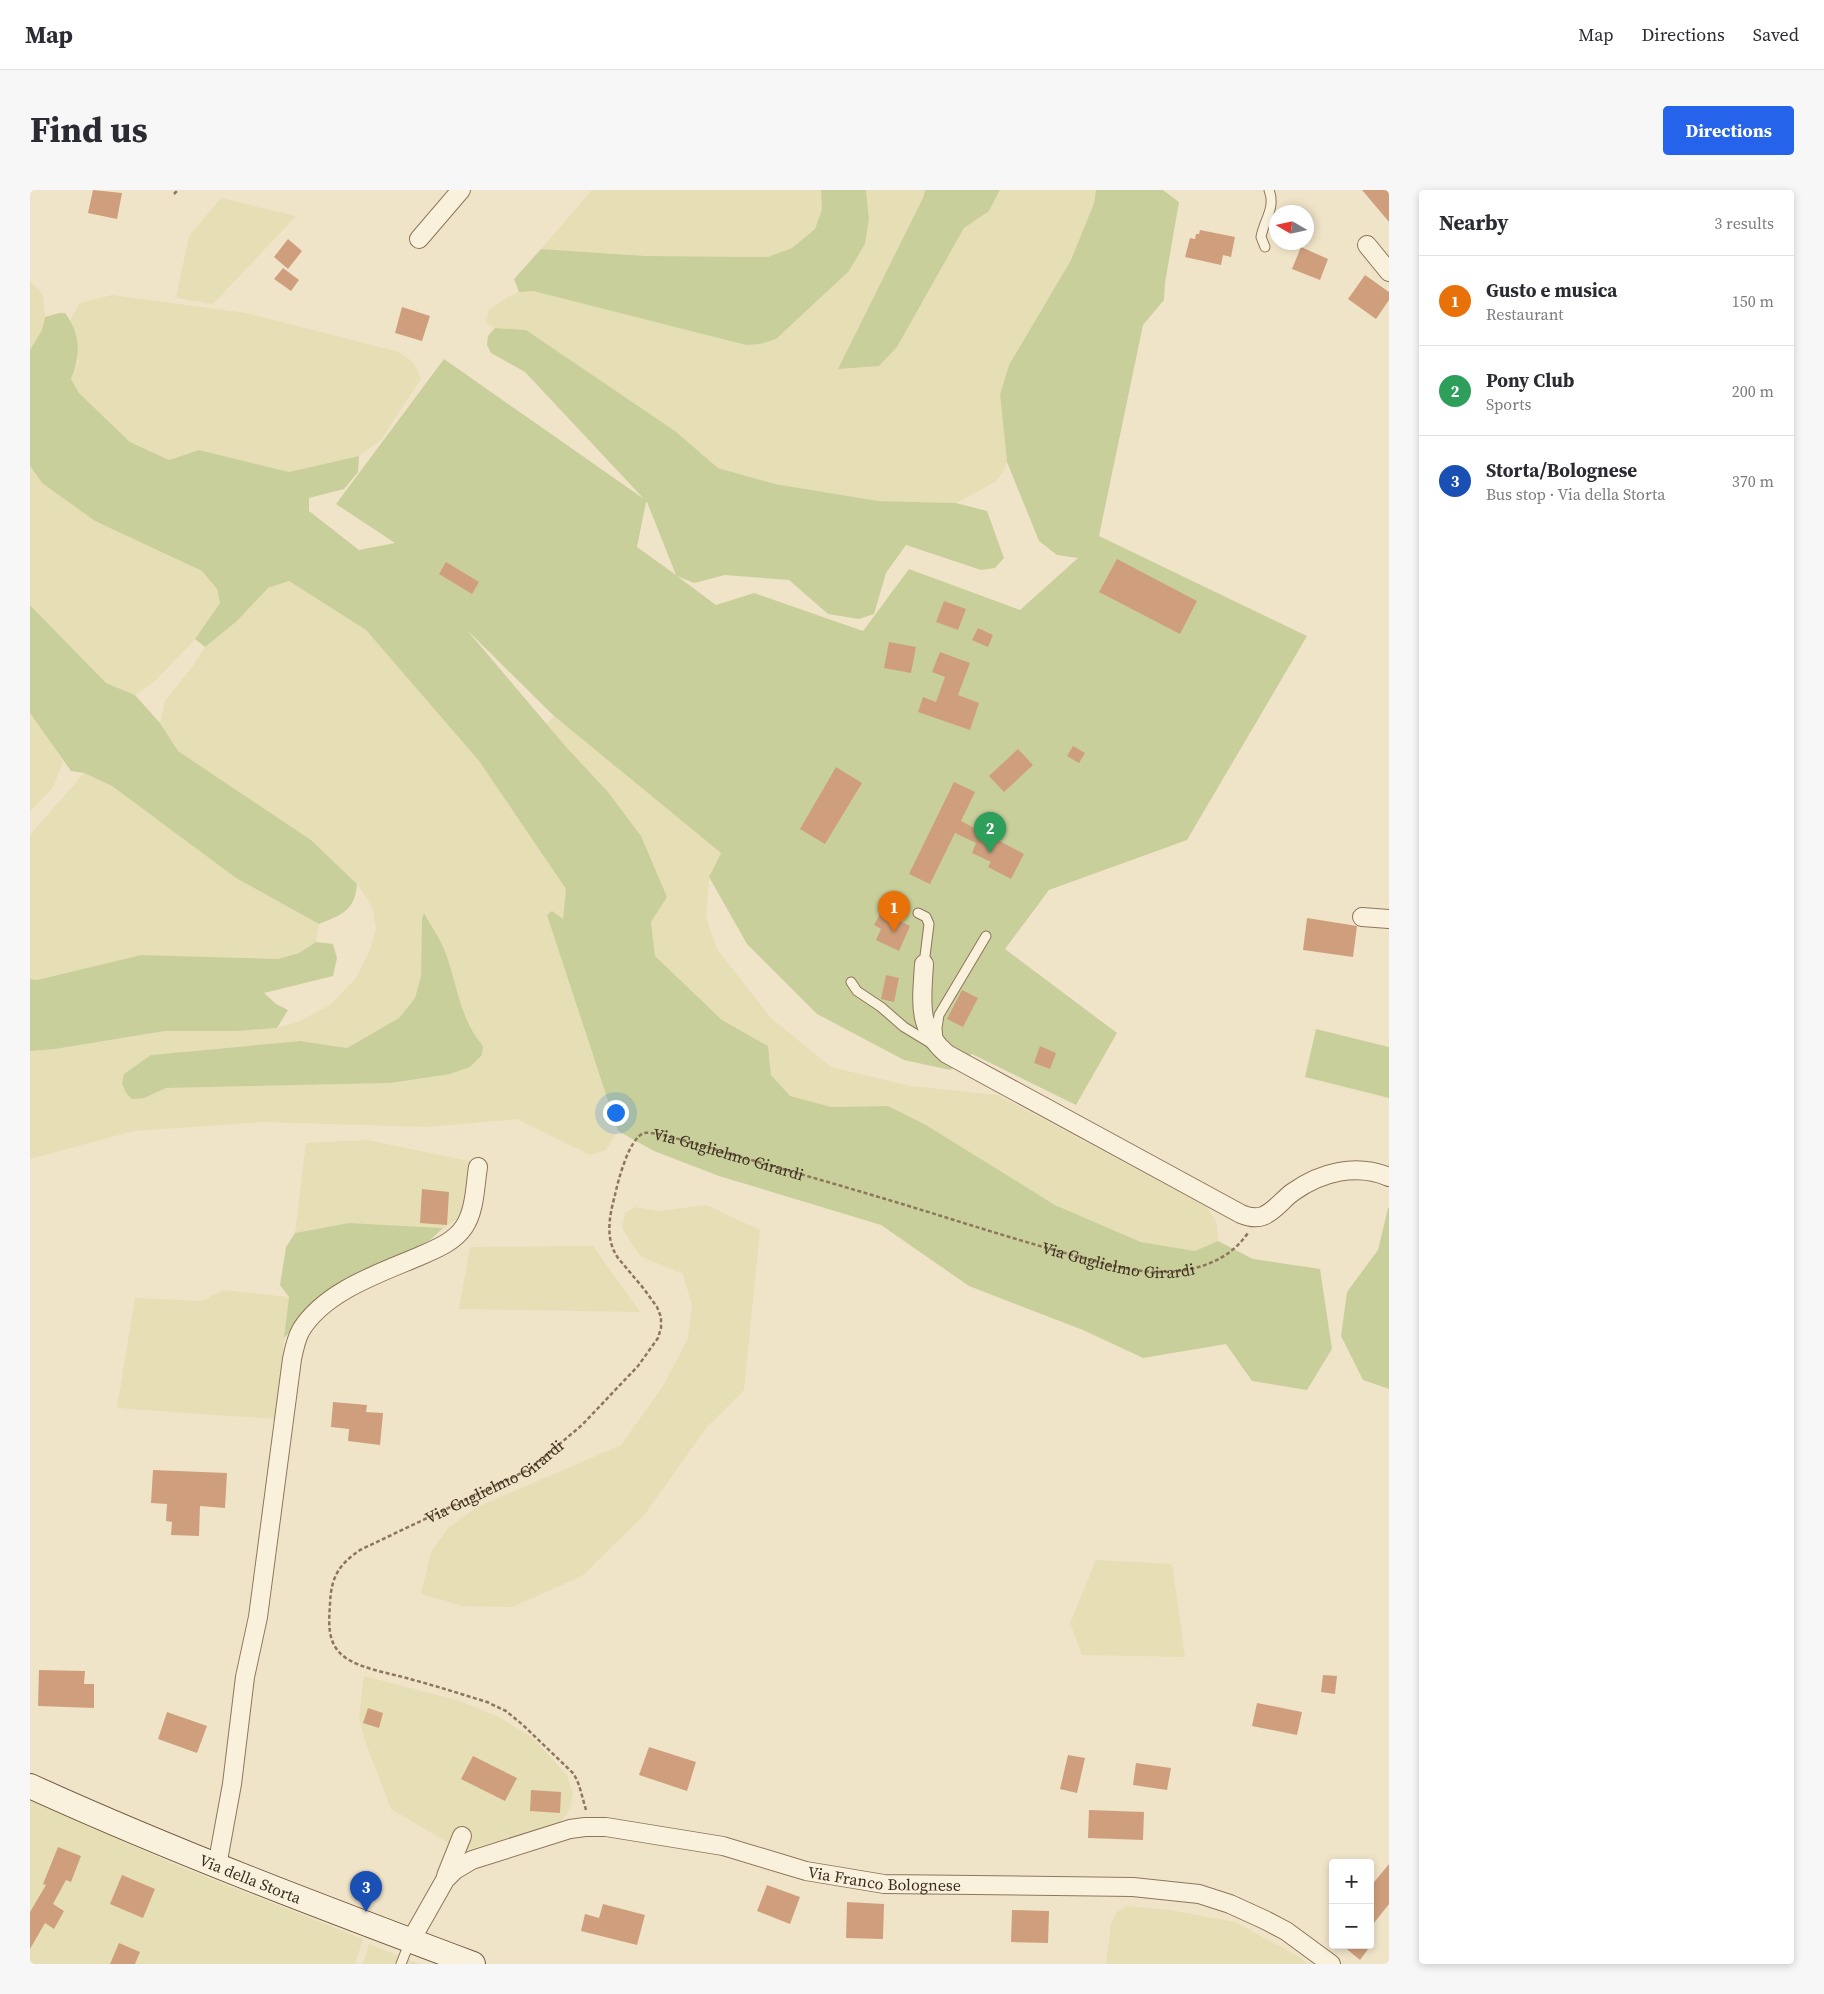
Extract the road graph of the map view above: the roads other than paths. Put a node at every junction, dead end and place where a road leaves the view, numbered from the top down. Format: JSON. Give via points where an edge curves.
{"nodes":[{"id":1,"x":461,"y":190,"type":"edge"},
{"id":2,"x":1269,"y":190,"type":"edge"},
{"id":3,"x":419,"y":239,"type":"dead end"},
{"id":4,"x":1367,"y":245,"type":"dead end"},
{"id":5,"x":1265,"y":247,"type":"dead end"},
{"id":6,"x":1389,"y":272,"type":"edge"},
{"id":7,"x":918,"y":912,"type":"dead end"},
{"id":8,"x":1362,"y":917,"type":"dead end"},
{"id":9,"x":1389,"y":920,"type":"edge"},
{"id":10,"x":986,"y":936,"type":"dead end"},
{"id":11,"x":924,"y":964,"type":"joint"},
{"id":12,"x":851,"y":982,"type":"dead end"},
{"id":13,"x":943,"y":1051,"type":"junction"},
{"id":14,"x":478,"y":1167,"type":"dead end"},
{"id":15,"x":1389,"y":1177,"type":"edge"},
{"id":16,"x":248,"y":1602,"type":"dead end"},
{"id":17,"x":245,"y":1677,"type":"junction"},
{"id":18,"x":30,"y":1786,"type":"edge"},
{"id":19,"x":462,"y":1836,"type":"dead end"},
{"id":20,"x":218,"y":1866,"type":"junction"},
{"id":21,"x":441,"y":1888,"type":"junction"},
{"id":22,"x":411,"y":1940,"type":"junction"},
{"id":23,"x":401,"y":1964,"type":"edge"},
{"id":24,"x":473,"y":1964,"type":"edge"},
{"id":25,"x":1331,"y":1964,"type":"edge"}],
"edges":[{"from":1,"to":3,"type":"street"},
{"from":2,"to":5,"type":"lane","via":[[1272,208],[1261,237]]},
{"from":4,"to":6,"type":"street"},
{"from":7,"to":11,"type":"lane","via":[[926,917],[929,924]]},
{"from":8,"to":9,"type":"street"},
{"from":10,"to":13,"type":"lane","via":[[939,1015],[937,1028]]},
{"from":11,"to":13,"type":"street","via":[[924,1020],[928,1032]]},
{"from":12,"to":13,"type":"lane","via":[[857,991],[904,1027]]},
{"from":13,"to":15,"type":"street","via":[[1241,1214],[1256,1218],[1267,1214],[1300,1188],[1326,1175],[1358,1170]]},
{"from":14,"to":17,"type":"street","via":[[468,1220],[456,1237],[440,1248],[350,1287],[315,1314],[301,1331],[292,1359],[266,1563]]},
{"from":16,"to":17,"type":"street"},
{"from":17,"to":20,"type":"street"},
{"from":18,"to":20,"type":"main road","name":"Via della Storta","via":[[115,1825]]},
{"from":19,"to":21,"type":"street","name":"Via Franco Bolognese"},
{"from":20,"to":22,"type":"main road","name":"Via della Storta"},
{"from":21,"to":22,"type":"street","name":"Via Franco Bolognese"},
{"from":21,"to":25,"type":"street","name":"Via Franco Bolognese","via":[[455,1870],[472,1860],[570,1829],[606,1827],[723,1846],[806,1871],[884,1884],[1133,1887],[1199,1894],[1230,1904],[1286,1931]]},
{"from":22,"to":23,"type":"lane"},
{"from":22,"to":24,"type":"main road","name":"Via della Storta"}]}
